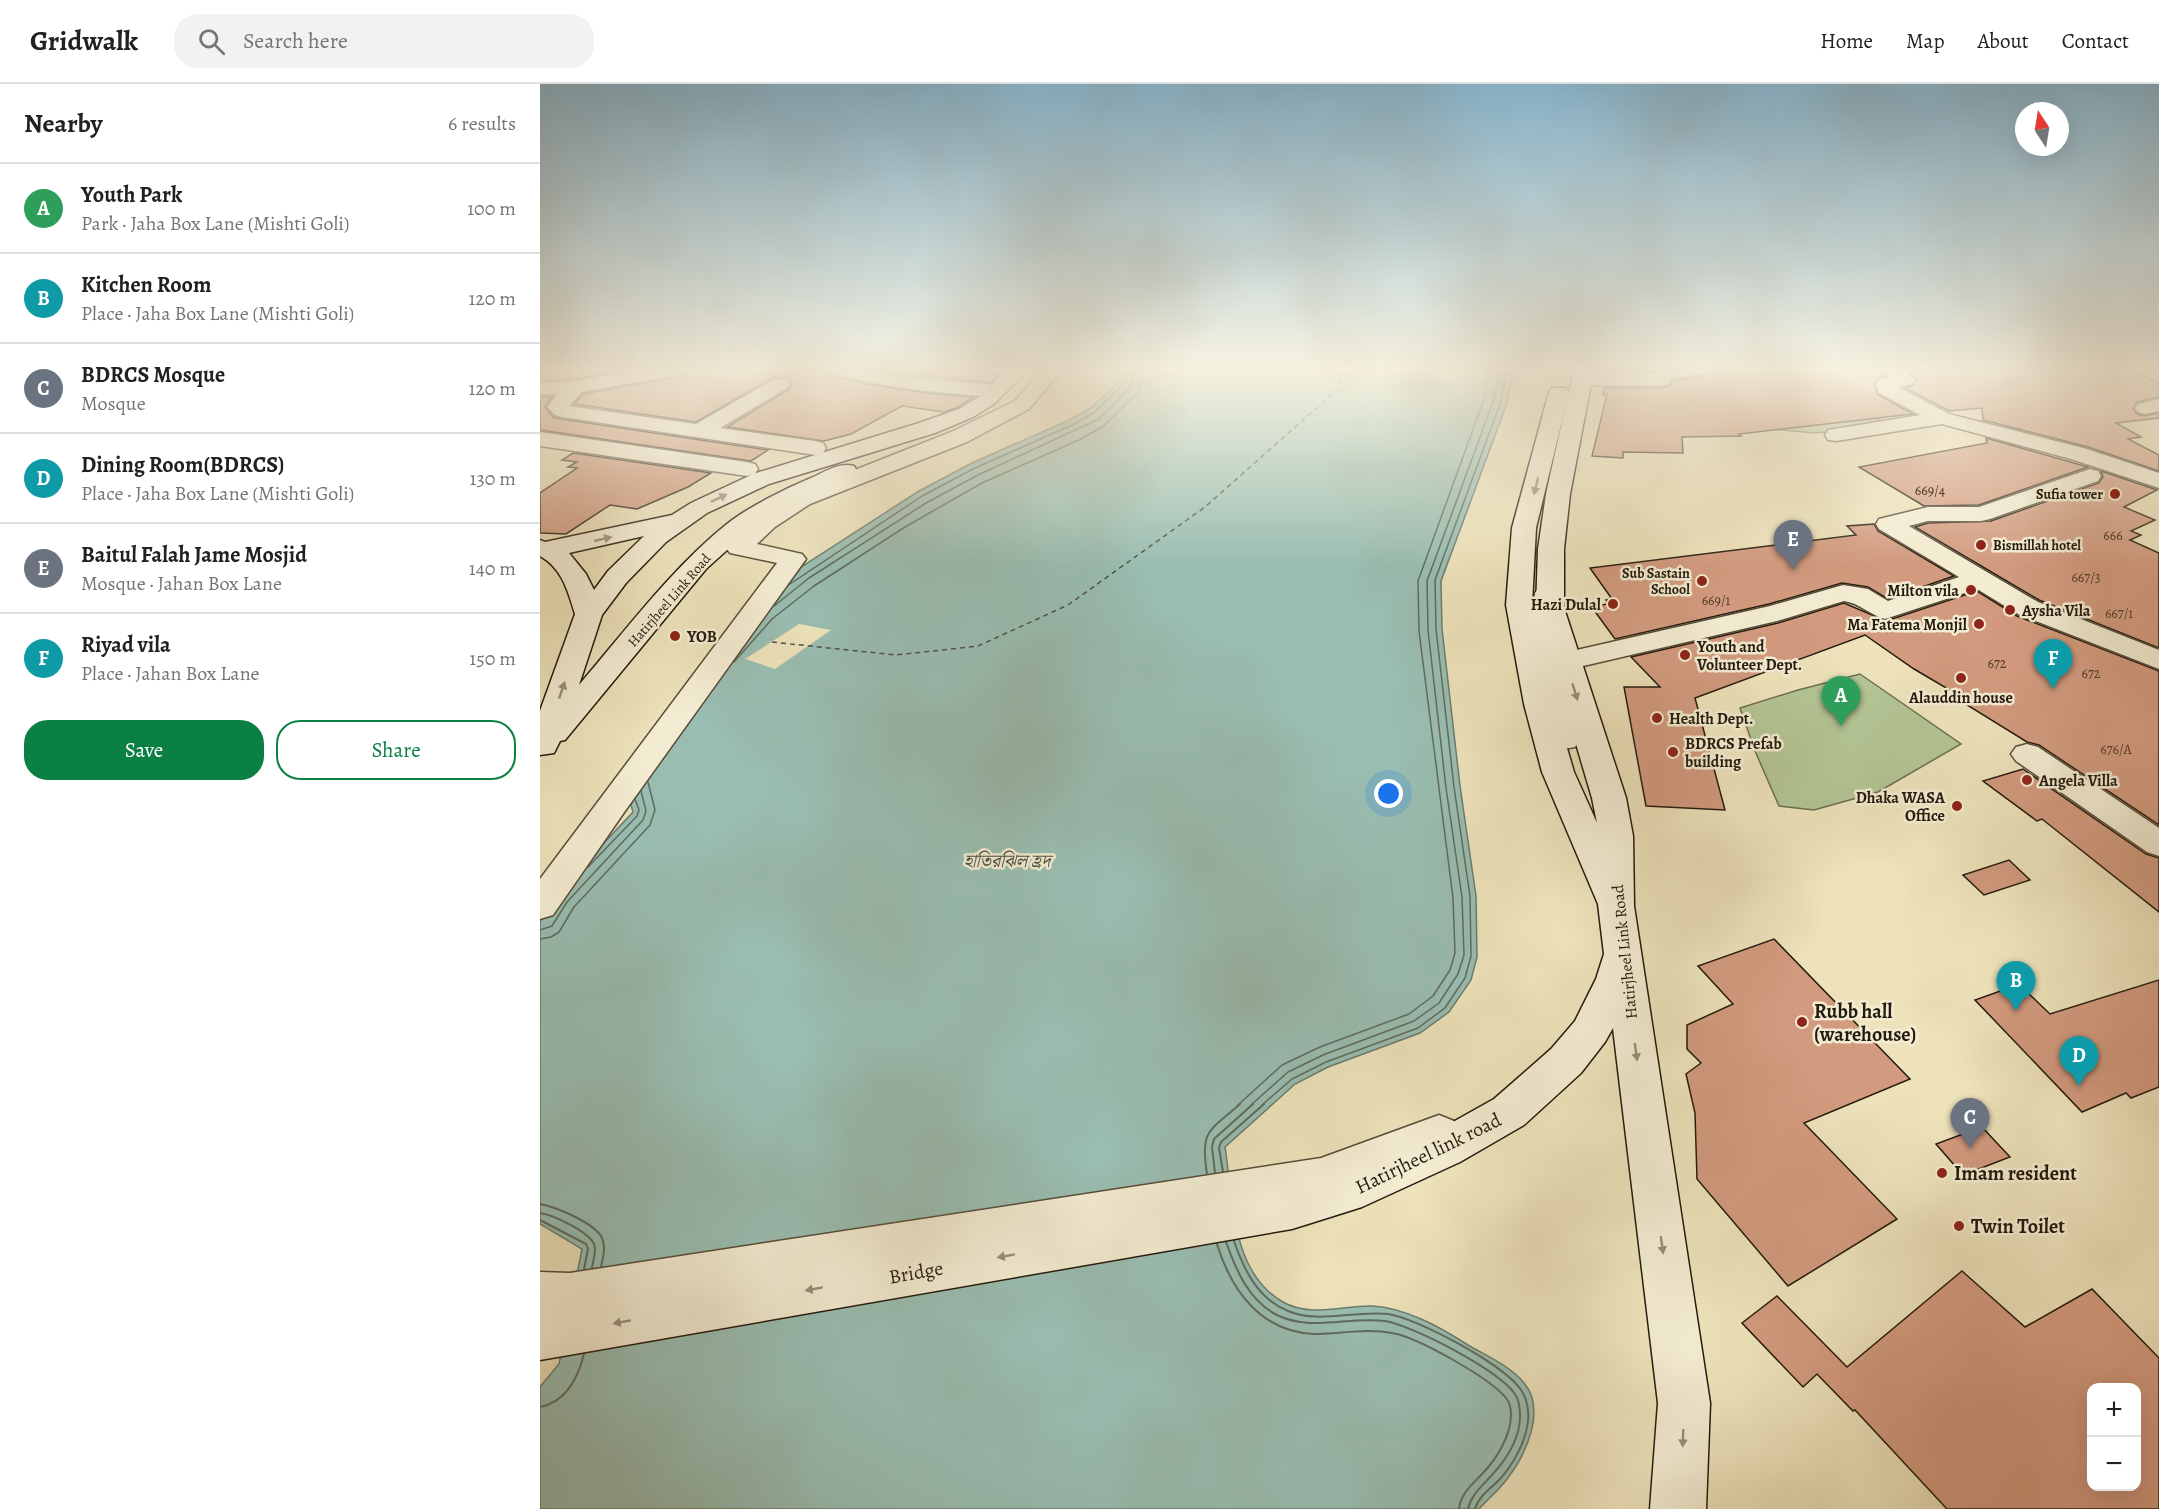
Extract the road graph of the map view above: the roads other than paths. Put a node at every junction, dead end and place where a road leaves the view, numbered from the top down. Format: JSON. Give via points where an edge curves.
{"nodes":[{"id":1,"x":718,"y":434,"type":"edge"},
{"id":2,"x":905,"y":434,"type":"edge"},
{"id":3,"x":941,"y":434,"type":"edge"},
{"id":4,"x":964,"y":434,"type":"edge"},
{"id":5,"x":1549,"y":434,"type":"edge"},
{"id":6,"x":1569,"y":434,"type":"edge"},
{"id":7,"x":1571,"y":434,"type":"edge"},
{"id":8,"x":1839,"y":434,"type":"edge"},
{"id":9,"x":2005,"y":434,"type":"edge"},
{"id":10,"x":1836,"y":435,"type":"dead end"},
{"id":11,"x":540,"y":439,"type":"edge"},
{"id":12,"x":815,"y":447,"type":"dead end"},
{"id":13,"x":747,"y":470,"type":"dead end"},
{"id":14,"x":2090,"y":476,"type":"dead end"},
{"id":15,"x":2159,"y":482,"type":"edge"},
{"id":16,"x":680,"y":519,"type":"junction"},
{"id":17,"x":543,"y":549,"type":"edge"},
{"id":18,"x":1980,"y":579,"type":"junction"},
{"id":19,"x":589,"y":614,"type":"junction"},
{"id":20,"x":2159,"y":660,"type":"edge"},
{"id":21,"x":1566,"y":661,"type":"junction"},
{"id":22,"x":542,"y":749,"type":"edge"},
{"id":23,"x":2027,"y":754,"type":"dead end"},
{"id":24,"x":2159,"y":844,"type":"edge"},
{"id":25,"x":540,"y":906,"type":"edge"},
{"id":26,"x":1616,"y":906,"type":"junction"},
{"id":27,"x":1623,"y":952,"type":"junction"},
{"id":28,"x":1292,"y":1208,"type":"joint"},
{"id":29,"x":540,"y":1294,"type":"edge"},
{"id":30,"x":540,"y":1336,"type":"edge"},
{"id":31,"x":1678,"y":1509,"type":"edge"}],
"edges":[{"from":1,"to":12,"type":"street"},
{"from":16,"to":2,"type":"street","name":"Hatirjheel Link Road","one_way":true,"via":[[724,495],[783,471]]},
{"from":3,"to":22,"type":"street","name":"Hatirjheel Link Road","via":[[804,489],[738,527],[697,564]]},
{"from":4,"to":25,"type":"street","via":[[802,499],[766,522],[739,548],[793,559]]},
{"from":5,"to":26,"type":"street","one_way":true,"via":[[1524,528],[1519,605],[1539,704],[1558,772]]},
{"from":6,"to":21,"type":"street","name":"Hatirjheel Link Road","via":[[1551,549],[1550,608]]},
{"from":7,"to":29,"type":"street","via":[[1549,573],[1544,650],[1553,702],[1576,784],[1610,850],[1623,925],[1621,980],[1586,1022],[1527,1078],[1450,1130],[1321,1178],[570,1296]]},
{"from":8,"to":10,"type":"street"},
{"from":9,"to":15,"type":"street"},
{"from":11,"to":13,"type":"street"},
{"from":14,"to":18,"type":"street","via":[[1981,514],[1928,514],[1888,524]]},
{"from":17,"to":16,"type":"street","one_way":true,"via":[[599,540]]},
{"from":16,"to":19,"type":"street","name":"Hatirjheel Link Road","via":[[636,556]]},
{"from":17,"to":19,"type":"street","via":[[568,564]]},
{"from":18,"to":20,"type":"street","via":[[2028,608]]},
{"from":18,"to":21,"type":"street","via":[[1885,612],[1859,595],[1843,593],[1777,613]]},
{"from":22,"to":19,"type":"street","name":"Hatirjheel Link Road","one_way":true},
{"from":21,"to":26,"type":"street","name":"Hatirjheel Link Road","one_way":true,"via":[[1609,798],[1616,836]]},
{"from":23,"to":24,"type":"street"},
{"from":26,"to":27,"type":"street","name":"Hatirjheel Link Road"},
{"from":27,"to":28,"type":"street","name":"Hatirjheel link road","via":[[1615,980],[1591,1030],[1566,1061],[1509,1112],[1444,1149],[1346,1193]]},
{"from":27,"to":31,"type":"street","name":"Hatirjheel Link Road","one_way":true,"via":[[1684,1403]]},
{"from":28,"to":30,"type":"street","name":"Bridge","one_way":true}]}
